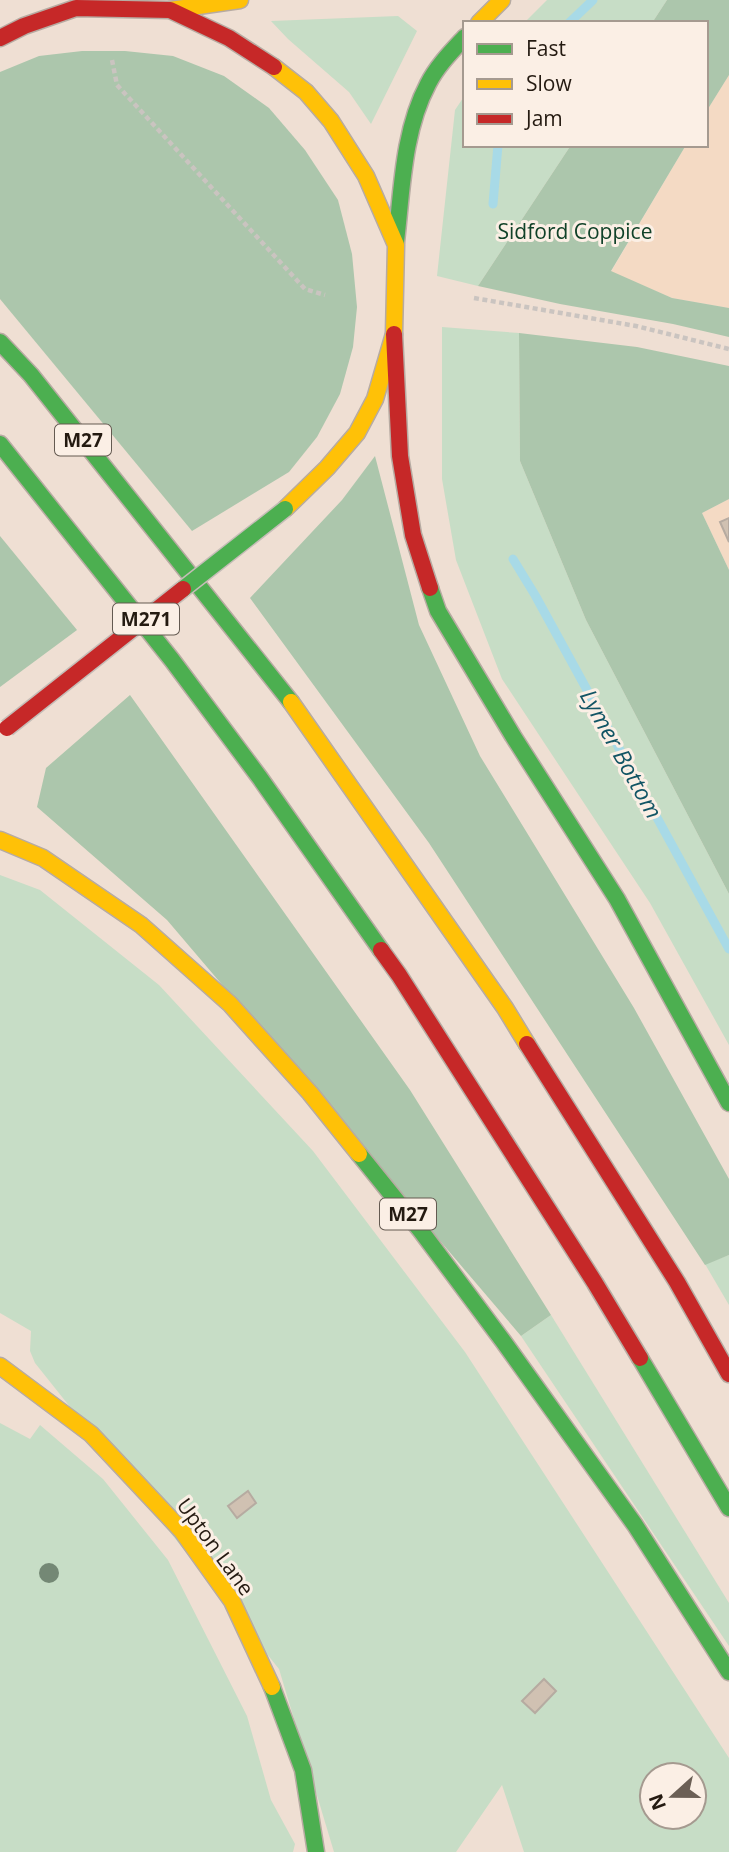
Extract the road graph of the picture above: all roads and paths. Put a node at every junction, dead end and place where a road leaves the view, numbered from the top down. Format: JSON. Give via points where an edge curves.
{"nodes":[{"id":1,"x":240,"y":0,"type":"edge"},
{"id":2,"x":502,"y":0,"type":"edge"},
{"id":3,"x":48,"y":4,"type":"dead end"},
{"id":4,"x":76,"y":8,"type":"junction"},
{"id":5,"x":170,"y":10,"type":"junction"},
{"id":6,"x":481,"y":21,"type":"edge"},
{"id":7,"x":0,"y":38,"type":"edge"},
{"id":8,"x":463,"y":39,"type":"edge"},
{"id":9,"x":112,"y":60,"type":"dead end"},
{"id":10,"x":396,"y":244,"type":"junction"},
{"id":11,"x":325,"y":295,"type":"dead end"},
{"id":12,"x":474,"y":298,"type":"dead end"},
{"id":13,"x":394,"y":334,"type":"junction"},
{"id":14,"x":0,"y":342,"type":"edge"},
{"id":15,"x":729,"y":349,"type":"edge"},
{"id":16,"x":0,"y":444,"type":"edge"},
{"id":17,"x":4,"y":730,"type":"edge"},
{"id":18,"x":0,"y":841,"type":"edge"},
{"id":19,"x":729,"y":1103,"type":"edge"},
{"id":20,"x":0,"y":1366,"type":"edge"},
{"id":21,"x":729,"y":1374,"type":"edge"},
{"id":22,"x":729,"y":1508,"type":"edge"},
{"id":23,"x":729,"y":1672,"type":"edge"},
{"id":24,"x":316,"y":1852,"type":"edge"}],
"edges":[{"from":1,"to":5,"type":"main road","number":"M271"},
{"from":2,"to":6,"type":"main road"},
{"from":3,"to":4,"type":"main road"},
{"from":4,"to":5,"type":"main road","number":"M271"},
{"from":4,"to":7,"type":"main road","number":"M271"},
{"from":5,"to":10,"type":"main road","number":"M271","via":[[229,38],[306,92],[366,176]]},
{"from":8,"to":10,"type":"main road","number":"M271","via":[[435,72],[421,101],[406,161]]},
{"from":9,"to":11,"type":"path","via":[[117,85],[305,289]]},
{"from":10,"to":13,"type":"main road","number":"M271"},
{"from":12,"to":15,"type":"path","via":[[636,326]]},
{"from":13,"to":17,"type":"main road","number":"M271","bridge":true,"via":[[375,399],[356,433],[327,468],[285,509]]},
{"from":13,"to":19,"type":"main road","via":[[400,456],[413,535],[438,611],[617,899]]},
{"from":14,"to":21,"type":"main road","number":"M27","via":[[295,707],[505,1008],[677,1282]]},
{"from":16,"to":22,"type":"main road","via":[[172,660],[399,975],[595,1283]]},
{"from":18,"to":23,"type":"main road","number":"M27","via":[[43,858],[141,925],[230,1004],[310,1093],[511,1352],[635,1525]]},
{"from":20,"to":24,"type":"main road","name":"Upton Lane","via":[[91,1434],[182,1531],[232,1601],[303,1770]]}]}
